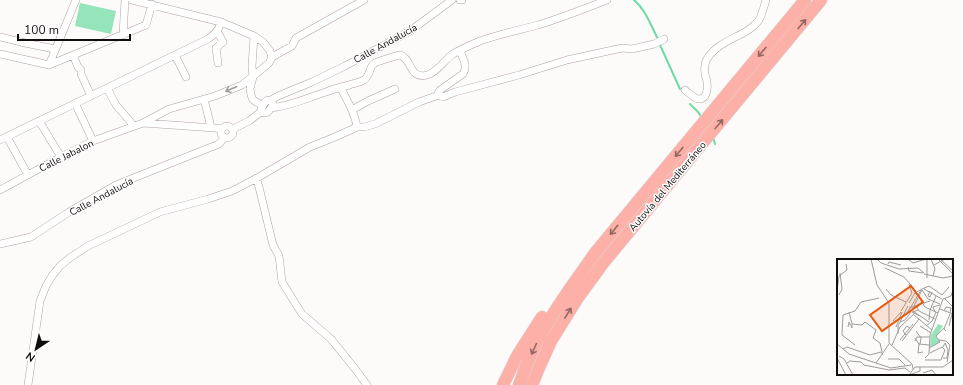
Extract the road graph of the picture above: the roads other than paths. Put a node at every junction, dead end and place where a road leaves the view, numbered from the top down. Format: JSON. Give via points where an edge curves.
{"nodes":[{"id":1,"x":76,"y":0,"type":"edge"},
{"id":2,"x":125,"y":0,"type":"edge"},
{"id":3,"x":132,"y":0,"type":"edge"},
{"id":4,"x":364,"y":0,"type":"edge"},
{"id":5,"x":452,"y":0,"type":"edge"},
{"id":6,"x":607,"y":0,"type":"edge"},
{"id":7,"x":766,"y":0,"type":"edge"},
{"id":8,"x":805,"y":0,"type":"edge"},
{"id":9,"x":822,"y":0,"type":"edge"},
{"id":10,"x":152,"y":4,"type":"junction"},
{"id":11,"x":221,"y":22,"type":"junction"},
{"id":12,"x":217,"y":31,"type":"junction"},
{"id":13,"x":123,"y":35,"type":"junction"},
{"id":14,"x":254,"y":36,"type":"junction"},
{"id":15,"x":0,"y":37,"type":"edge"},
{"id":16,"x":664,"y":39,"type":"dead end"},
{"id":17,"x":55,"y":49,"type":"junction"},
{"id":18,"x":460,"y":50,"type":"junction"},
{"id":19,"x":0,"y":54,"type":"edge"},
{"id":20,"x":73,"y":55,"type":"junction"},
{"id":21,"x":175,"y":55,"type":"junction"},
{"id":22,"x":272,"y":57,"type":"junction"},
{"id":23,"x":218,"y":63,"type":"dead end"},
{"id":24,"x":49,"y":65,"type":"junction"},
{"id":25,"x":186,"y":77,"type":"dead end"},
{"id":26,"x":253,"y":77,"type":"junction"},
{"id":27,"x":340,"y":87,"type":"junction"},
{"id":28,"x":107,"y":88,"type":"junction"},
{"id":29,"x":395,"y":89,"type":"dead end"},
{"id":30,"x":686,"y":90,"type":"dead end"},
{"id":31,"x":439,"y":95,"type":"junction"},
{"id":32,"x":91,"y":96,"type":"junction"},
{"id":33,"x":204,"y":99,"type":"junction"},
{"id":34,"x":271,"y":100,"type":"junction"},
{"id":35,"x":75,"y":104,"type":"junction"},
{"id":36,"x":271,"y":108,"type":"junction"},
{"id":37,"x":262,"y":109,"type":"junction"},
{"id":38,"x":352,"y":110,"type":"junction"},
{"id":39,"x":39,"y":121,"type":"junction"},
{"id":40,"x":143,"y":123,"type":"junction"},
{"id":41,"x":134,"y":126,"type":"junction"},
{"id":42,"x":211,"y":127,"type":"junction"},
{"id":43,"x":357,"y":127,"type":"junction"},
{"id":44,"x":222,"y":129,"type":"junction"},
{"id":45,"x":233,"y":129,"type":"junction"},
{"id":46,"x":224,"y":138,"type":"junction"},
{"id":47,"x":3,"y":139,"type":"edge"},
{"id":48,"x":93,"y":141,"type":"junction"},
{"id":49,"x":61,"y":157,"type":"junction"},
{"id":50,"x":28,"y":175,"type":"junction"},
{"id":51,"x":256,"y":178,"type":"junction"},
{"id":52,"x":0,"y":190,"type":"edge"},
{"id":53,"x":0,"y":244,"type":"edge"},
{"id":54,"x":569,"y":290,"type":"junction"},
{"id":55,"x":551,"y":341,"type":"junction"},
{"id":56,"x":28,"y":385,"type":"edge"},
{"id":57,"x":367,"y":385,"type":"edge"},
{"id":58,"x":502,"y":385,"type":"edge"},
{"id":59,"x":519,"y":385,"type":"edge"},
{"id":60,"x":532,"y":385,"type":"edge"},
{"id":61,"x":539,"y":385,"type":"edge"}],
"edges":[{"from":1,"to":17,"type":"street"},
{"from":2,"to":13,"type":"street"},
{"from":3,"to":10,"type":"street"},
{"from":4,"to":22,"type":"street","via":[[296,38],[292,46]]},
{"from":5,"to":34,"type":"street","name":"Calle Andalucía","via":[[410,31],[345,66]]},
{"from":6,"to":18,"type":"street"},
{"from":7,"to":30,"type":"street","via":[[756,24],[727,41],[708,57],[705,67],[708,87],[705,96],[697,98]]},
{"from":8,"to":54,"type":"highway","name":"Autovía del Mediterráneo","one_way":true,"via":[[595,253]]},
{"from":55,"to":9,"type":"highway","name":"Autovía del Mediterráneo","one_way":true,"via":[[604,262]]},
{"from":10,"to":11,"type":"street"},
{"from":10,"to":13,"type":"street","via":[[146,26]]},
{"from":11,"to":12,"type":"street"},
{"from":11,"to":14,"type":"street"},
{"from":12,"to":21,"type":"street","via":[[208,39]]},
{"from":12,"to":23,"type":"street","via":[[223,42],[216,48]]},
{"from":13,"to":20,"type":"street"},
{"from":14,"to":22,"type":"street","via":[[263,42]]},
{"from":14,"to":26,"type":"street"},
{"from":15,"to":17,"type":"street"},
{"from":16,"to":31,"type":"street","via":[[632,49],[622,48],[567,60],[443,97]]},
{"from":17,"to":24,"type":"street"},
{"from":18,"to":27,"type":"street","via":[[426,75],[414,73],[406,59],[397,55],[373,64],[368,76],[362,81]]},
{"from":18,"to":31,"type":"street","via":[[466,66],[463,74],[440,90]]},
{"from":19,"to":24,"type":"street"},
{"from":20,"to":24,"type":"street"},
{"from":20,"to":32,"type":"street"},
{"from":21,"to":25,"type":"street"},
{"from":21,"to":28,"type":"street"},
{"from":22,"to":26,"type":"street"},
{"from":26,"to":33,"type":"street","one_way":true,"via":[[242,85]]},
{"from":26,"to":37,"type":"street","via":[[251,95]]},
{"from":27,"to":36,"type":"street","via":[[290,105]]},
{"from":27,"to":38,"type":"street"},
{"from":28,"to":32,"type":"street"},
{"from":28,"to":41,"type":"street","via":[[116,105]]},
{"from":29,"to":38,"type":"street"},
{"from":31,"to":43,"type":"street","via":[[375,124],[364,128]]},
{"from":32,"to":35,"type":"street"},
{"from":33,"to":40,"type":"street","via":[[191,100]]},
{"from":33,"to":42,"type":"street"},
{"from":34,"to":36,"type":"street"},
{"from":34,"to":37,"type":"street","name":"Calle Andalucía","via":[[265,101]]},
{"from":35,"to":39,"type":"street"},
{"from":35,"to":48,"type":"street"},
{"from":36,"to":37,"type":"street","via":[[267,113]]},
{"from":37,"to":45,"type":"street","via":[[249,121]]},
{"from":38,"to":43,"type":"street"},
{"from":39,"to":47,"type":"street"},
{"from":39,"to":49,"type":"street"},
{"from":40,"to":41,"type":"street","name":"Calle Jabalon"},
{"from":40,"to":42,"type":"street"},
{"from":41,"to":48,"type":"street","name":"Calle Jabalon"},
{"from":42,"to":44,"type":"street"},
{"from":43,"to":51,"type":"street","via":[[310,147]]},
{"from":44,"to":45,"type":"street","via":[[228,126]]},
{"from":44,"to":46,"type":"street"},
{"from":45,"to":46,"type":"street","via":[[231,137]]},
{"from":46,"to":53,"type":"street","name":"Calle Andalucía","via":[[219,144],[116,185],[31,237]]},
{"from":47,"to":50,"type":"street"},
{"from":48,"to":49,"type":"street","name":"Calle Jabalon"},
{"from":49,"to":50,"type":"street","name":"Calle Jabalon"},
{"from":50,"to":52,"type":"street","name":"Calle Jabalon"},
{"from":51,"to":56,"type":"street","via":[[232,191],[160,212],[88,246],[60,266],[46,286],[40,301]]},
{"from":51,"to":57,"type":"street","via":[[273,245],[279,256],[282,282],[302,314],[331,339]]},
{"from":54,"to":58,"type":"highway","via":[[560,295],[545,313]]},
{"from":54,"to":59,"type":"highway","name":"Autovía del Mediterráneo","one_way":true,"via":[[541,334]]},
{"from":55,"to":60,"type":"highway","name":"Autovía del Mediterráneo"},
{"from":55,"to":61,"type":"highway","via":[[549,357]]}]}
